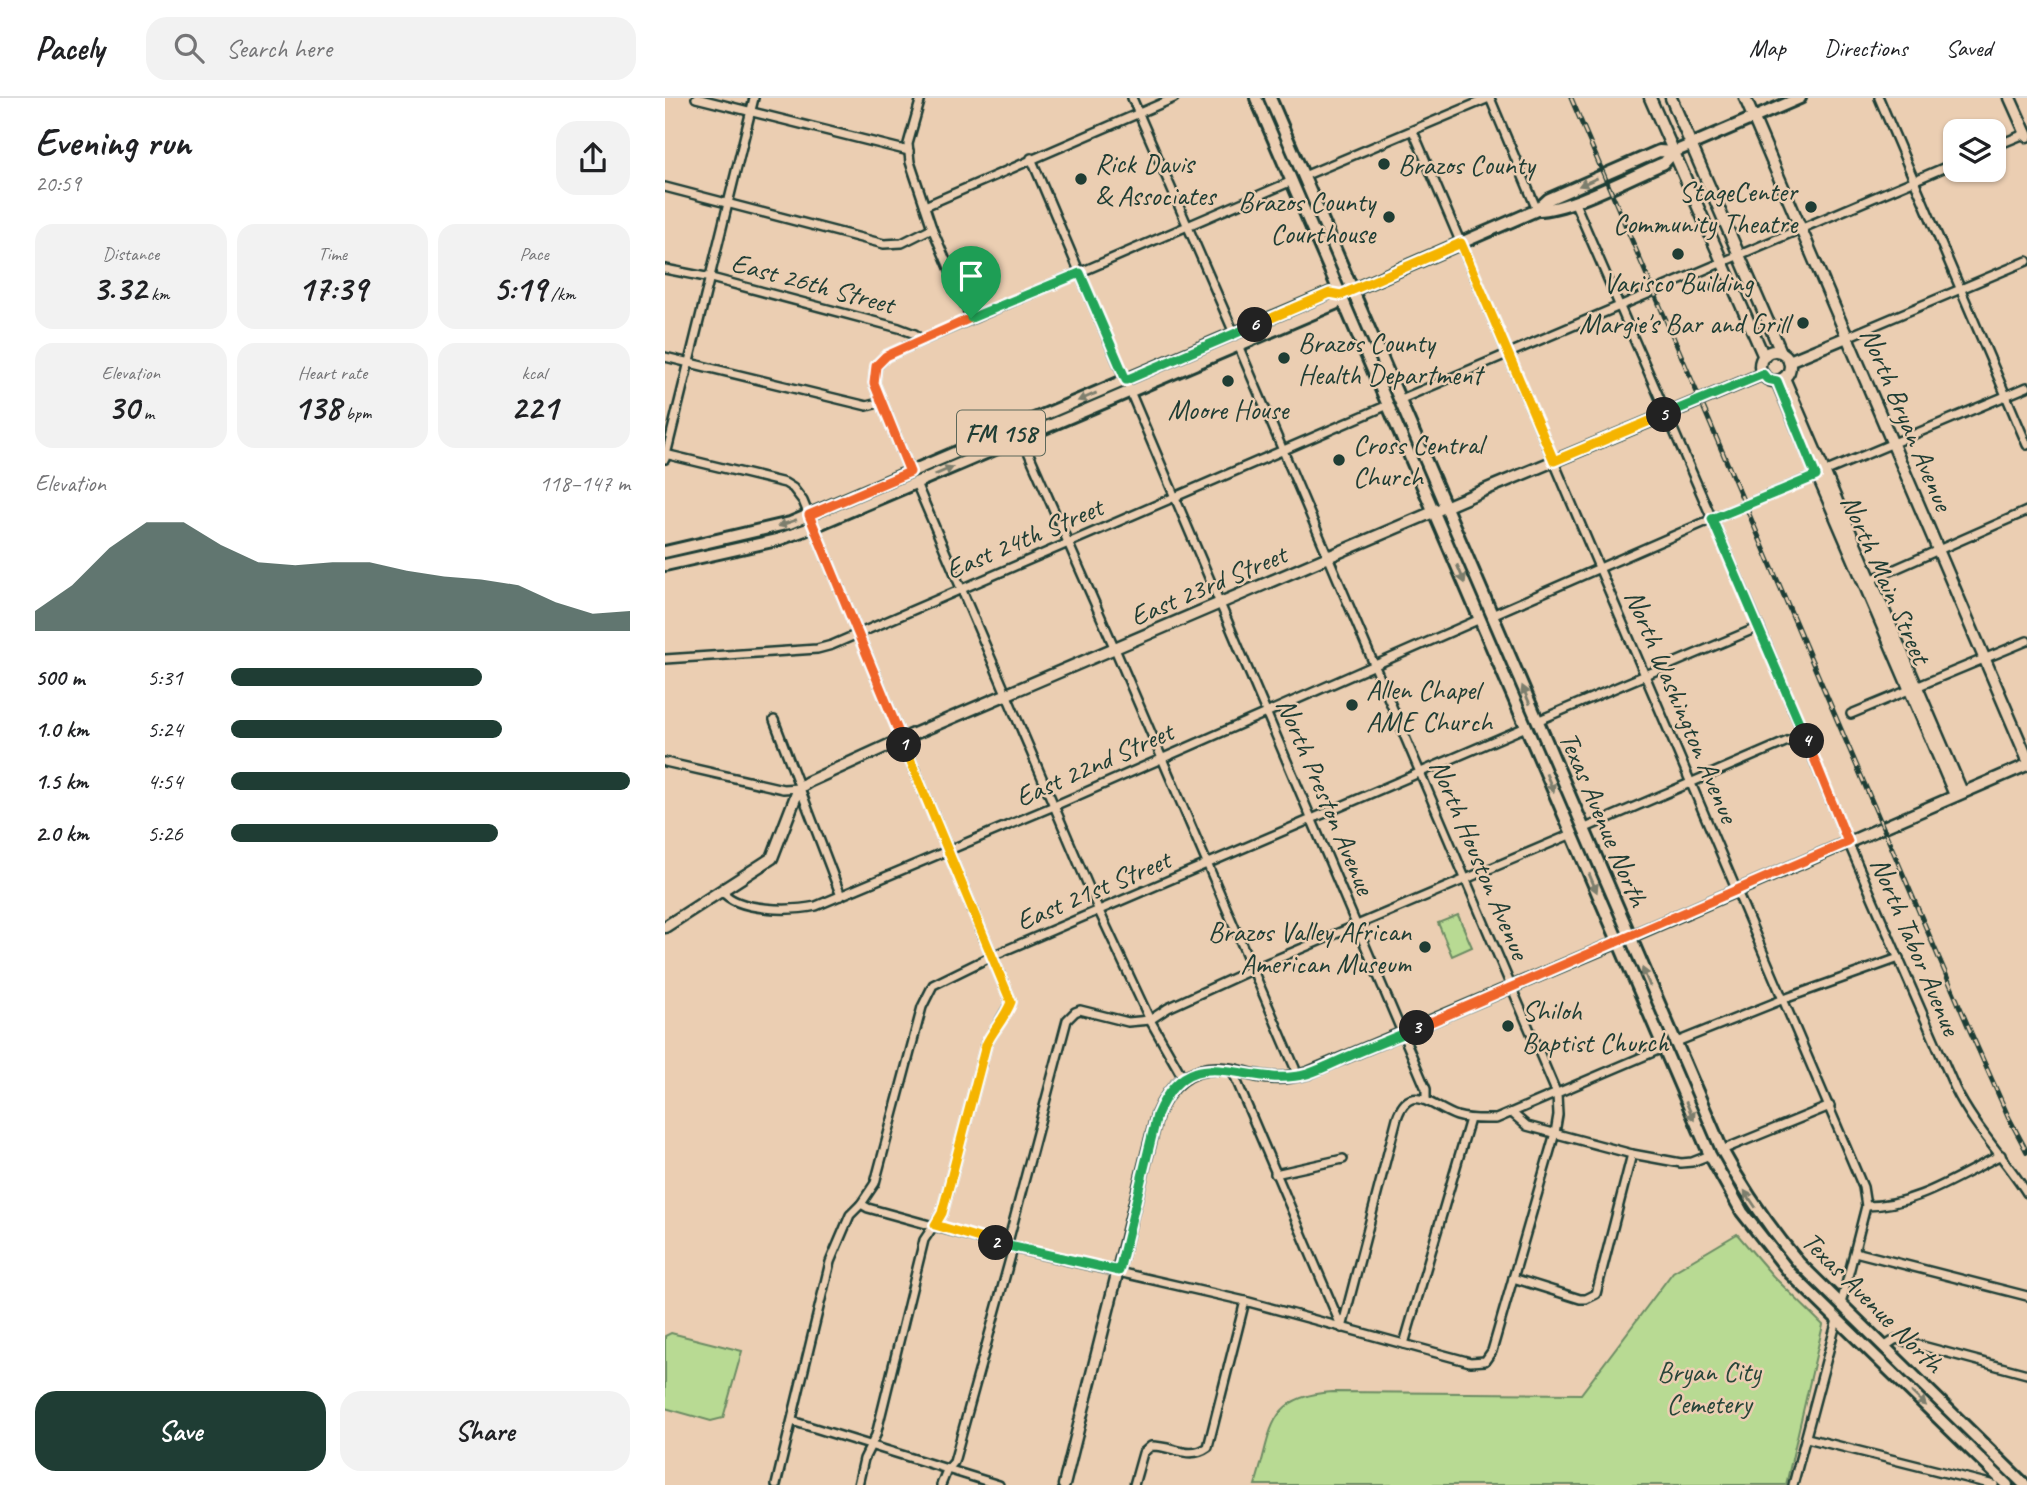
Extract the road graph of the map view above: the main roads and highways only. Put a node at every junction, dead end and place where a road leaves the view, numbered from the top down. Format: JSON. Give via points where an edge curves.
{"nodes":[{"id":1,"x":1256,"y":98,"type":"edge"},
{"id":2,"x":1271,"y":98,"type":"edge"},
{"id":3,"x":1800,"y":98,"type":"edge"},
{"id":4,"x":1674,"y":152,"type":"junction"},
{"id":5,"x":1537,"y":210,"type":"junction"},
{"id":6,"x":1346,"y":292,"type":"junction"},
{"id":7,"x":1236,"y":339,"type":"junction"},
{"id":8,"x":1440,"y":509,"type":"junction"},
{"id":9,"x":665,"y":552,"type":"edge"},
{"id":10,"x":665,"y":565,"type":"edge"},
{"id":11,"x":1753,"y":1227,"type":"junction"},
{"id":12,"x":1841,"y":1304,"type":"junction"},
{"id":13,"x":1837,"y":1320,"type":"junction"},
{"id":14,"x":1913,"y":1375,"type":"junction"},
{"id":15,"x":1999,"y":1484,"type":"edge"},
{"id":16,"x":2025,"y":1485,"type":"edge"}],
"edges":[{"from":1,"to":6,"type":"main road","name":"Texas Avenue North"},
{"from":2,"to":6,"type":"main road","name":"Texas Avenue North"},
{"from":3,"to":4,"type":"main road","number":"FM 158"},
{"from":4,"to":5,"type":"main road","number":"FM 158","one_way":true,"via":[[1659,151],[1549,199]]},
{"from":4,"to":5,"type":"main road","number":"FM 158","via":[[1664,163],[1552,211]]},
{"from":5,"to":6,"type":"main road","number":"FM 158"},
{"from":6,"to":7,"type":"main road","number":"FM 158","via":[[1330,293]]},
{"from":6,"to":8,"type":"main road","name":"Texas Avenue North","via":[[1399,400]]},
{"from":6,"to":8,"type":"main road","name":"Texas Avenue North","via":[[1388,405]]},
{"from":7,"to":9,"type":"main road","number":"FM 158","one_way":true,"via":[[1126,380],[809,515]]},
{"from":10,"to":7,"type":"main road","number":"FM 158","one_way":true,"via":[[778,540],[813,527],[1131,391]]},
{"from":8,"to":11,"type":"main road","name":"Texas Avenue North","one_way":true,"via":[[1480,620],[1663,1048],[1710,1155]]},
{"from":12,"to":8,"type":"main road","name":"Texas Avenue North","one_way":true,"via":[[1767,1225],[1722,1150],[1492,615]]},
{"from":11,"to":12,"type":"main road","via":[[1763,1230],[1824,1298]]},
{"from":11,"to":13,"type":"main road","name":"Texas Avenue North"},
{"from":12,"to":14,"type":"main road","name":"Texas Avenue North"},
{"from":13,"to":14,"type":"main road","via":[[1850,1322],[1901,1372]]},
{"from":13,"to":15,"type":"main road","name":"Texas Avenue North","one_way":true},
{"from":14,"to":16,"type":"main road","name":"Texas Avenue North"}]}
